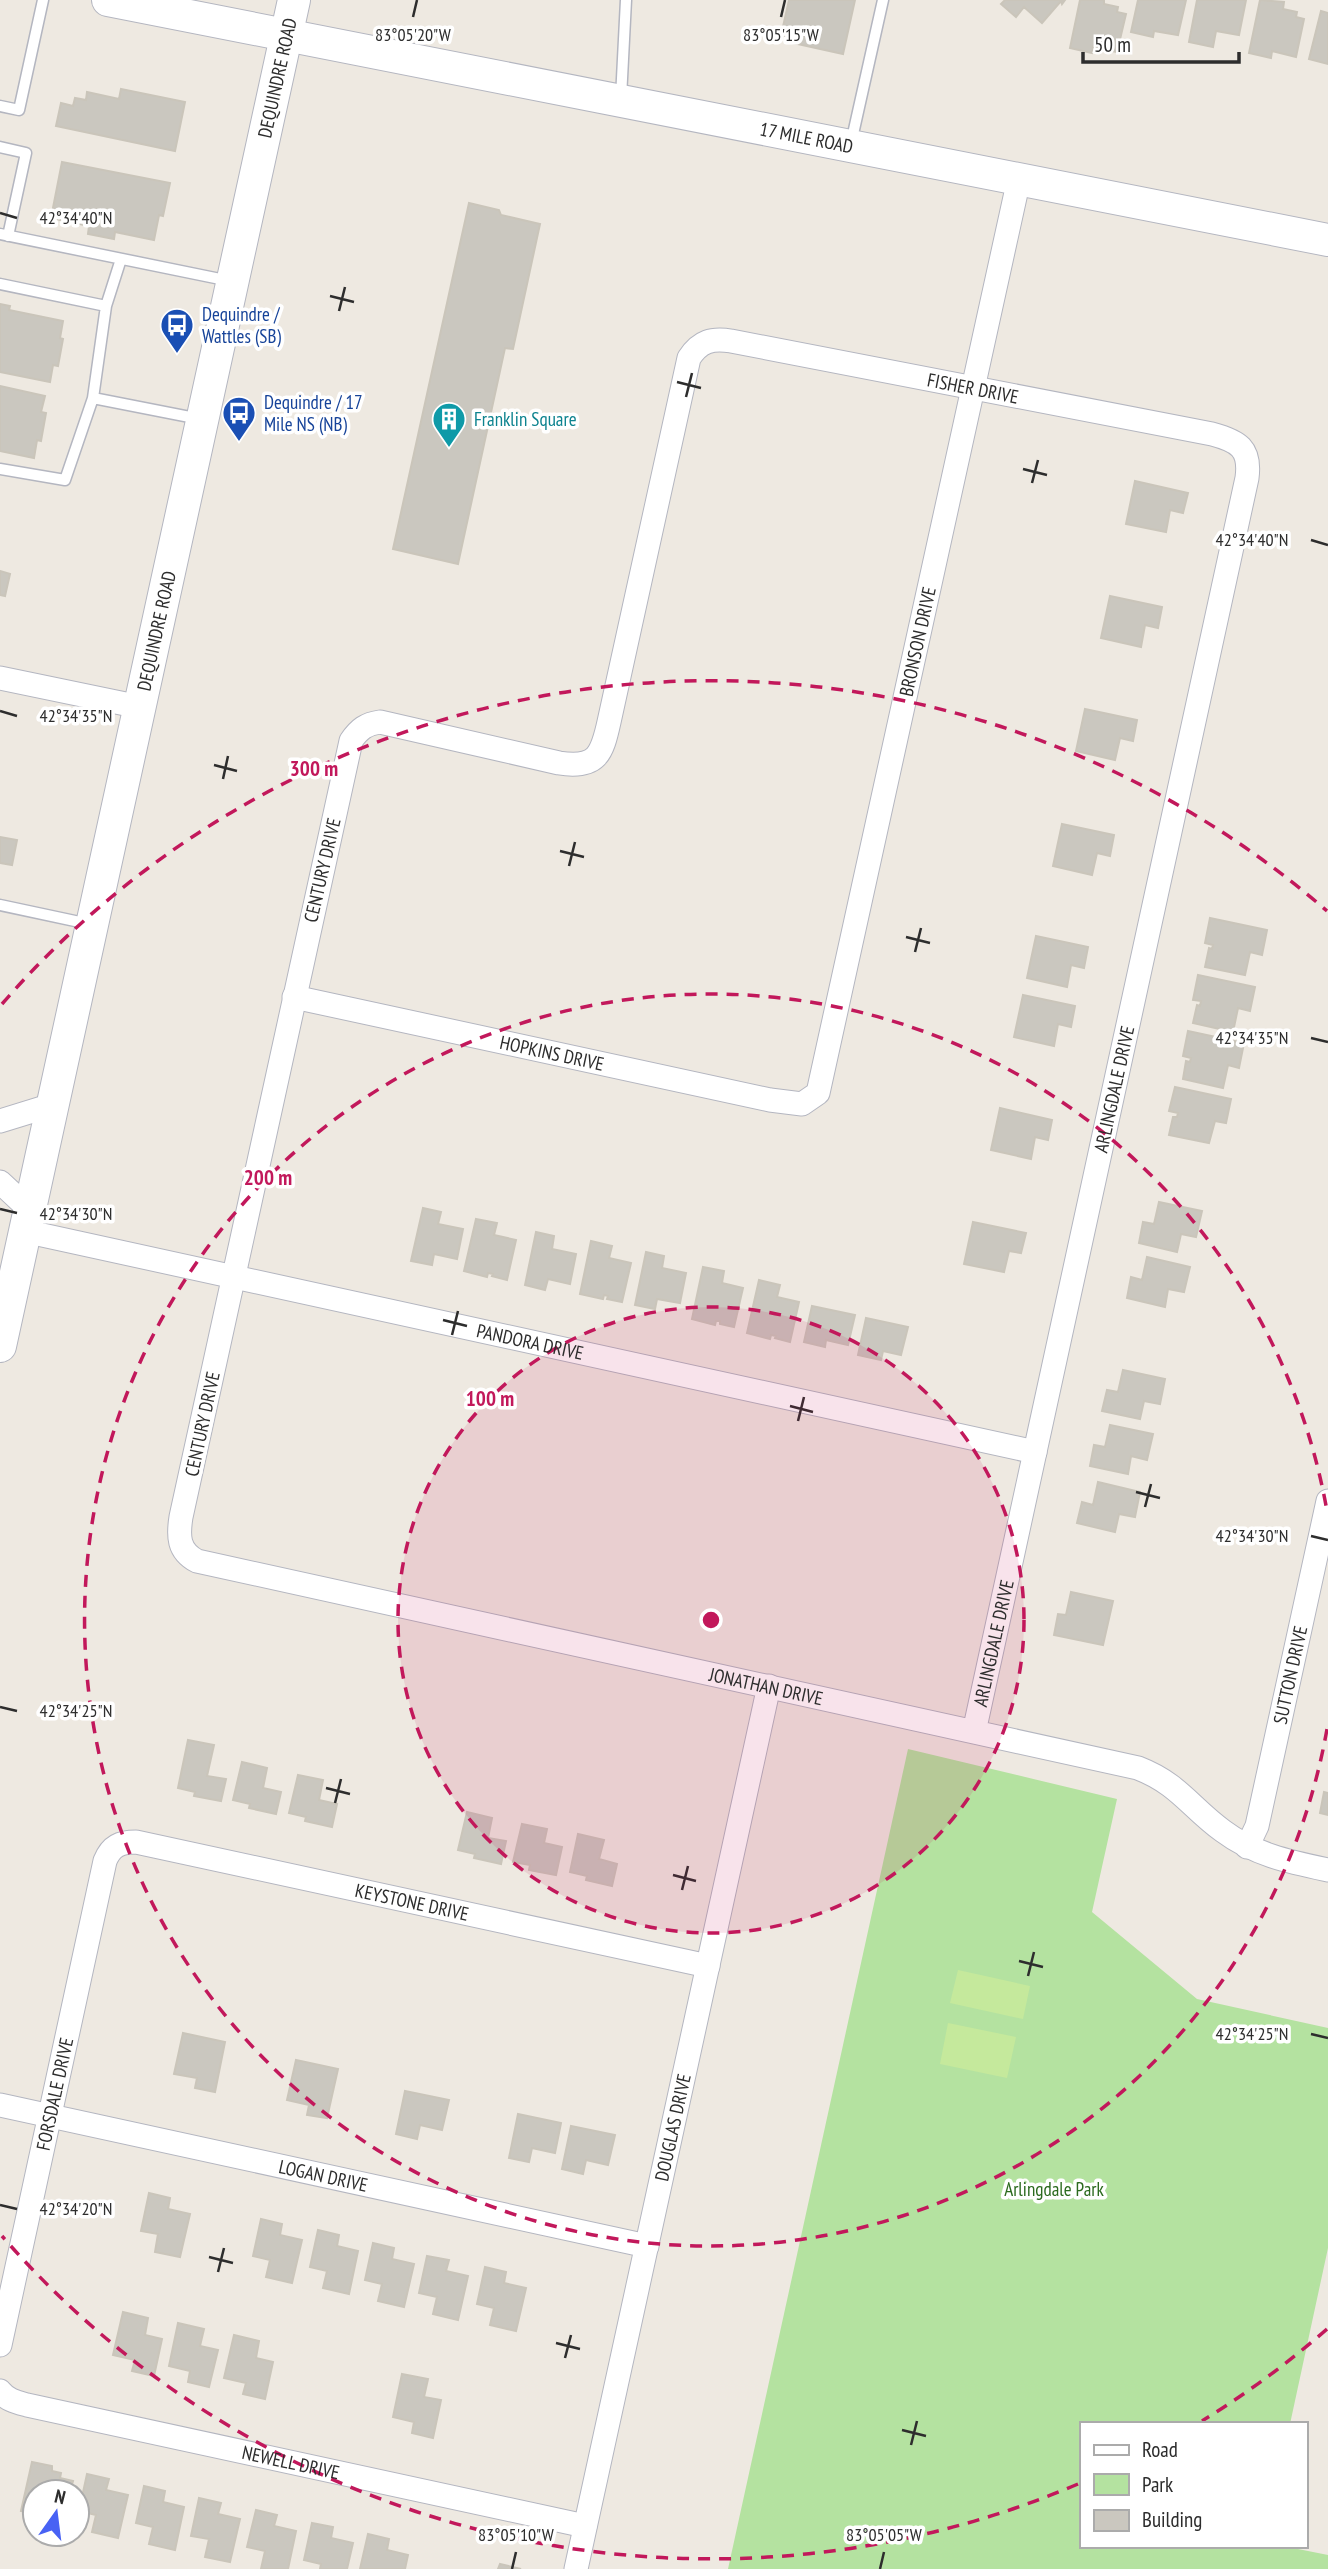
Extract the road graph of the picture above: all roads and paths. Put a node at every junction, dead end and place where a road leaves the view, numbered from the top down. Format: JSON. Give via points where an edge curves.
{"nodes":[{"id":1,"x":43,"y":0,"type":"edge"},
{"id":2,"x":108,"y":0,"type":"edge"},
{"id":3,"x":294,"y":0,"type":"edge"},
{"id":4,"x":626,"y":0,"type":"edge"},
{"id":5,"x":883,"y":0,"type":"edge"},
{"id":6,"x":286,"y":35,"type":"junction"},
{"id":7,"x":620,"y":101,"type":"junction"},
{"id":8,"x":0,"y":106,"type":"edge"},
{"id":9,"x":851,"y":146,"type":"junction"},
{"id":10,"x":0,"y":148,"type":"edge"},
{"id":11,"x":1018,"y":179,"type":"junction"},
{"id":12,"x":4,"y":235,"type":"edge"},
{"id":13,"x":1328,"y":240,"type":"edge"},
{"id":14,"x":121,"y":259,"type":"junction"},
{"id":15,"x":232,"y":281,"type":"junction"},
{"id":16,"x":0,"y":284,"type":"edge"},
{"id":17,"x":106,"y":306,"type":"junction"},
{"id":18,"x":700,"y":344,"type":"joint"},
{"id":19,"x":974,"y":389,"type":"junction"},
{"id":20,"x":93,"y":398,"type":"junction"},
{"id":21,"x":202,"y":419,"type":"junction"},
{"id":22,"x":1242,"y":449,"type":"joint"},
{"id":23,"x":0,"y":469,"type":"edge"},
{"id":24,"x":0,"y":678,"type":"edge"},
{"id":25,"x":139,"y":707,"type":"junction"},
{"id":26,"x":0,"y":905,"type":"edge"},
{"id":27,"x":92,"y":925,"type":"junction"},
{"id":28,"x":294,"y":997,"type":"junction"},
{"id":29,"x":811,"y":1101,"type":"joint"},
{"id":30,"x":52,"y":1105,"type":"junction"},
{"id":31,"x":0,"y":1121,"type":"edge"},
{"id":32,"x":0,"y":1182,"type":"edge"},
{"id":33,"x":27,"y":1220,"type":"junction"},
{"id":34,"x":234,"y":1277,"type":"junction"},
{"id":35,"x":0,"y":1346,"type":"edge"},
{"id":36,"x":1035,"y":1452,"type":"junction"},
{"id":37,"x":1328,"y":1501,"type":"edge"},
{"id":38,"x":182,"y":1549,"type":"joint"},
{"id":39,"x":769,"y":1686,"type":"junction"},
{"id":40,"x":974,"y":1732,"type":"junction"},
{"id":41,"x":117,"y":1845,"type":"joint"},
{"id":42,"x":1247,"y":1847,"type":"junction"},
{"id":43,"x":1328,"y":1870,"type":"edge"},
{"id":44,"x":708,"y":1966,"type":"junction"},
{"id":45,"x":0,"y":2105,"type":"edge"},
{"id":46,"x":50,"y":2115,"type":"junction"},
{"id":47,"x":647,"y":2246,"type":"junction"},
{"id":48,"x":0,"y":2345,"type":"edge"},
{"id":49,"x":0,"y":2390,"type":"edge"},
{"id":50,"x":585,"y":2526,"type":"junction"},
{"id":51,"x":576,"y":2569,"type":"edge"}],
"edges":[{"from":1,"to":8,"type":"lane","via":[[19,110]]},
{"from":2,"to":6,"type":"main road","name":"17 MILE ROAD"},
{"from":3,"to":6,"type":"main road","name":"DEQUINDRE ROAD"},
{"from":4,"to":7,"type":"lane"},
{"from":5,"to":9,"type":"lane"},
{"from":6,"to":7,"type":"main road","name":"17 MILE ROAD"},
{"from":6,"to":15,"type":"main road","name":"DEQUINDRE ROAD"},
{"from":7,"to":9,"type":"main road","name":"17 MILE ROAD"},
{"from":9,"to":11,"type":"main road","name":"17 MILE ROAD"},
{"from":10,"to":12,"type":"lane","via":[[26,153]]},
{"from":11,"to":13,"type":"main road","name":"17 MILE ROAD"},
{"from":11,"to":19,"type":"street","name":"BRONSON DRIVE"},
{"from":12,"to":14,"type":"lane"},
{"from":14,"to":15,"type":"lane"},
{"from":14,"to":17,"type":"lane"},
{"from":15,"to":21,"type":"main road","name":"DEQUINDRE ROAD"},
{"from":16,"to":17,"type":"lane"},
{"from":17,"to":20,"type":"lane"},
{"from":18,"to":19,"type":"street","name":"FISHER DRIVE","via":[[731,341]]},
{"from":18,"to":28,"type":"street","name":"CENTURY DRIVE","via":[[689,358],[598,756],[574,765],[380,722],[358,730],[348,752]]},
{"from":19,"to":22,"type":"street","name":"FISHER DRIVE","via":[[1230,439]]},
{"from":19,"to":29,"type":"street","name":"BRONSON DRIVE","via":[[822,1086]]},
{"from":20,"to":21,"type":"lane"},
{"from":20,"to":23,"type":"lane","via":[[65,480]]},
{"from":21,"to":25,"type":"main road","name":"DEQUINDRE ROAD"},
{"from":22,"to":36,"type":"street","name":"ARLINGDALE DRIVE","via":[[1247,456],[1247,478]]},
{"from":24,"to":25,"type":"street"},
{"from":25,"to":27,"type":"main road","name":"DEQUINDRE ROAD"},
{"from":26,"to":27,"type":"lane"},
{"from":27,"to":30,"type":"main road","name":"DEQUINDRE ROAD"},
{"from":28,"to":29,"type":"street","name":"HOPKINS DRIVE","via":[[770,1101],[792,1105]]},
{"from":28,"to":34,"type":"street","name":"CENTURY DRIVE"},
{"from":30,"to":31,"type":"street"},
{"from":30,"to":33,"type":"main road","name":"DEQUINDRE ROAD"},
{"from":32,"to":33,"type":"street"},
{"from":33,"to":34,"type":"street","name":"PANDORA DRIVE"},
{"from":33,"to":35,"type":"main road","name":"DEQUINDRE ROAD"},
{"from":34,"to":36,"type":"street","name":"PANDORA DRIVE"},
{"from":34,"to":38,"type":"street","name":"CENTURY DRIVE","via":[[181,1517]]},
{"from":36,"to":40,"type":"street","name":"ARLINGDALE DRIVE"},
{"from":37,"to":42,"type":"street","name":"SUTTON DRIVE","via":[[1257,1826]]},
{"from":38,"to":39,"type":"street","name":"JONATHAN DRIVE","via":[[197,1561]]},
{"from":39,"to":40,"type":"street","name":"JONATHAN DRIVE"},
{"from":39,"to":44,"type":"street","name":"DOUGLAS DRIVE"},
{"from":40,"to":42,"type":"street","name":"JONATHAN DRIVE","via":[[1156,1775]]},
{"from":41,"to":44,"type":"street","name":"KEYSTONE DRIVE","via":[[152,1846]]},
{"from":41,"to":46,"type":"street","name":"FORSDALE DRIVE","via":[[105,1861]]},
{"from":42,"to":43,"type":"street","name":"JONATHAN DRIVE"},
{"from":44,"to":47,"type":"street","name":"DOUGLAS DRIVE"},
{"from":45,"to":46,"type":"street","name":"LOGAN DRIVE"},
{"from":46,"to":47,"type":"street","name":"LOGAN DRIVE"},
{"from":46,"to":48,"type":"street","name":"FORSDALE DRIVE"},
{"from":47,"to":50,"type":"street","name":"DOUGLAS DRIVE"},
{"from":49,"to":50,"type":"street","name":"NEWELL DRIVE","via":[[4,2397],[19,2403]]},
{"from":50,"to":51,"type":"street","name":"DOUGLAS DRIVE"}]}
